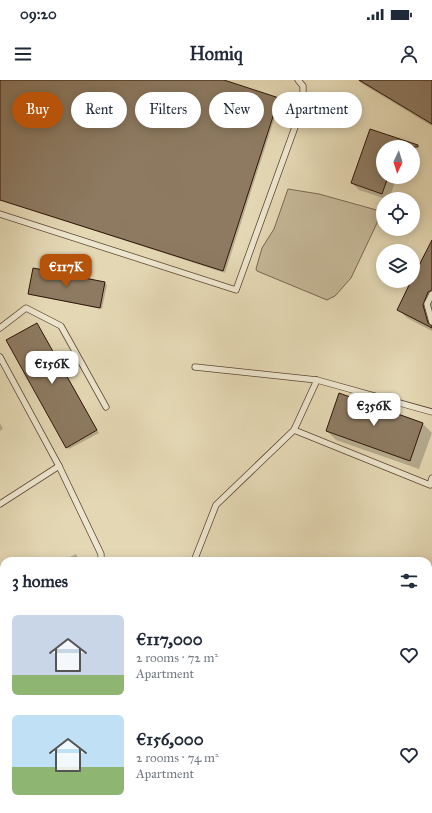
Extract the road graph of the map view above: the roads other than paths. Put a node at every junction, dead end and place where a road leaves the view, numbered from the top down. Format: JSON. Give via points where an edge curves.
{"nodes":[{"id":1,"x":298,"y":80,"type":"edge"},
{"id":2,"x":0,"y":214,"type":"edge"},
{"id":3,"x":432,"y":294,"type":"edge"},
{"id":4,"x":432,"y":322,"type":"edge"},
{"id":5,"x":0,"y":328,"type":"edge"},
{"id":6,"x":0,"y":357,"type":"edge"},
{"id":7,"x":194,"y":367,"type":"dead end"},
{"id":8,"x":316,"y":380,"type":"junction"},
{"id":9,"x":106,"y":407,"type":"dead end"},
{"id":10,"x":432,"y":412,"type":"edge"},
{"id":11,"x":294,"y":430,"type":"junction"},
{"id":12,"x":59,"y":466,"type":"junction"},
{"id":13,"x":432,"y":478,"type":"edge"},
{"id":14,"x":0,"y":504,"type":"edge"},
{"id":15,"x":101,"y":557,"type":"edge"},
{"id":16,"x":196,"y":557,"type":"edge"}],
"edges":[{"from":1,"to":2,"type":"lane","via":[[303,86],[303,105],[236,290]]},
{"from":3,"to":4,"type":"lane","via":[[428,304]]},
{"from":5,"to":9,"type":"lane","via":[[26,308],[61,326]]},
{"from":6,"to":12,"type":"lane"},
{"from":7,"to":8,"type":"lane"},
{"from":8,"to":10,"type":"lane"},
{"from":8,"to":11,"type":"lane"},
{"from":11,"to":13,"type":"lane","via":[[430,485]]},
{"from":11,"to":16,"type":"lane","via":[[216,505]]},
{"from":12,"to":14,"type":"lane"},
{"from":12,"to":15,"type":"lane"}]}
